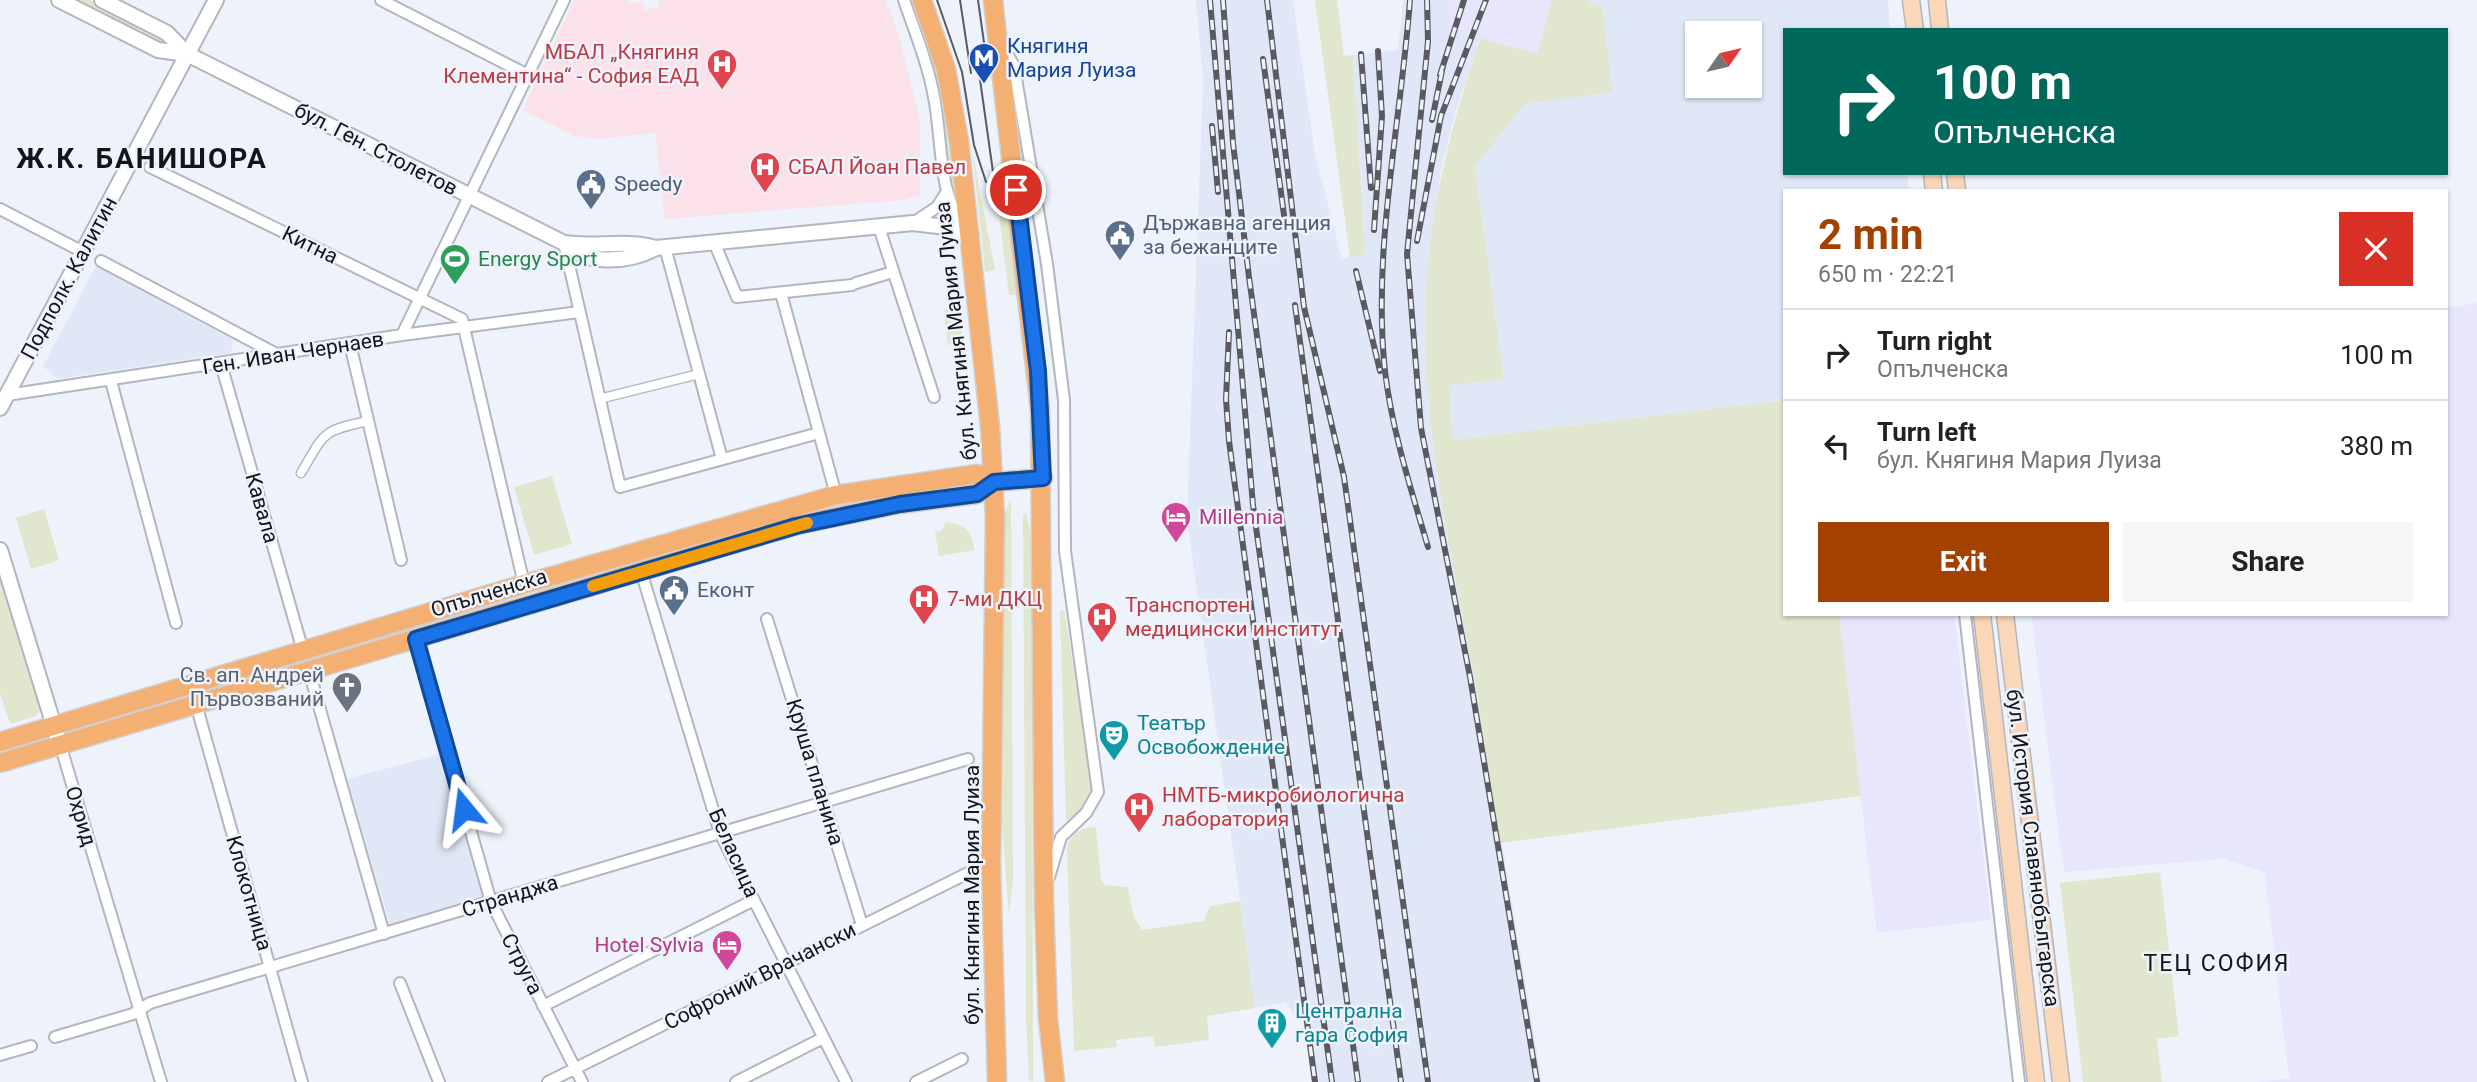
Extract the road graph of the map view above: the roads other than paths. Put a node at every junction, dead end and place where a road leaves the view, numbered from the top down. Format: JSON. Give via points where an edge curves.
{"nodes":[{"id":1,"x":59,"y":0,"type":"edge"},
{"id":2,"x":102,"y":0,"type":"edge"},
{"id":3,"x":216,"y":0,"type":"edge"},
{"id":4,"x":381,"y":0,"type":"edge"},
{"id":5,"x":564,"y":0,"type":"edge"},
{"id":6,"x":904,"y":0,"type":"edge"},
{"id":7,"x":922,"y":0,"type":"edge"},
{"id":8,"x":993,"y":0,"type":"edge"},
{"id":9,"x":1911,"y":0,"type":"edge"},
{"id":10,"x":1937,"y":0,"type":"edge"},
{"id":11,"x":1914,"y":28,"type":"edge"},
{"id":12,"x":1940,"y":28,"type":"edge"},
{"id":13,"x":997,"y":34,"type":"junction"},
{"id":14,"x":187,"y":54,"type":"junction"},
{"id":15,"x":528,"y":75,"type":"junction"},
{"id":16,"x":150,"y":167,"type":"dead end"},
{"id":17,"x":946,"y":193,"type":"junction"},
{"id":18,"x":468,"y":195,"type":"junction"},
{"id":19,"x":0,"y":209,"type":"edge"},
{"id":20,"x":913,"y":223,"type":"junction"},
{"id":21,"x":879,"y":226,"type":"junction"},
{"id":22,"x":971,"y":236,"type":"junction"},
{"id":23,"x":714,"y":242,"type":"junction"},
{"id":24,"x":564,"y":243,"type":"junction"},
{"id":25,"x":660,"y":247,"type":"junction"},
{"id":26,"x":83,"y":252,"type":"junction"},
{"id":27,"x":101,"y":261,"type":"dead end"},
{"id":28,"x":893,"y":272,"type":"junction"},
{"id":29,"x":781,"y":293,"type":"junction"},
{"id":30,"x":419,"y":298,"type":"junction"},
{"id":31,"x":579,"y":312,"type":"junction"},
{"id":32,"x":464,"y":327,"type":"junction"},
{"id":33,"x":402,"y":335,"type":"junction"},
{"id":34,"x":349,"y":344,"type":"junction"},
{"id":35,"x":280,"y":356,"type":"junction"},
{"id":36,"x":221,"y":364,"type":"junction"},
{"id":37,"x":699,"y":374,"type":"junction"},
{"id":38,"x":111,"y":381,"type":"junction"},
{"id":39,"x":934,"y":397,"type":"dead end"},
{"id":40,"x":599,"y":399,"type":"junction"},
{"id":41,"x":3,"y":401,"type":"edge"},
{"id":42,"x":368,"y":421,"type":"junction"},
{"id":43,"x":819,"y":433,"type":"junction"},
{"id":44,"x":722,"y":459,"type":"junction"},
{"id":45,"x":301,"y":473,"type":"dead end"},
{"id":46,"x":1043,"y":478,"type":"junction"},
{"id":47,"x":994,"y":482,"type":"junction"},
{"id":48,"x":836,"y":495,"type":"junction"},
{"id":49,"x":0,"y":550,"type":"edge"},
{"id":50,"x":401,"y":560,"type":"dead end"},
{"id":51,"x":641,"y":571,"type":"junction"},
{"id":52,"x":524,"y":584,"type":"junction"},
{"id":53,"x":1965,"y":616,"type":"edge"},
{"id":54,"x":1982,"y":616,"type":"edge"},
{"id":55,"x":2005,"y":616,"type":"edge"},
{"id":56,"x":767,"y":619,"type":"dead end"},
{"id":57,"x":176,"y":622,"type":"dead end"},
{"id":58,"x":416,"y":639,"type":"junction"},
{"id":59,"x":303,"y":652,"type":"junction"},
{"id":60,"x":309,"y":671,"type":"junction"},
{"id":61,"x":196,"y":704,"type":"junction"},
{"id":62,"x":54,"y":725,"type":"junction"},
{"id":63,"x":0,"y":742,"type":"edge"},
{"id":64,"x":60,"y":744,"type":"junction"},
{"id":65,"x":968,"y":759,"type":"dead end"},
{"id":66,"x":0,"y":763,"type":"edge"},
{"id":67,"x":824,"y":802,"type":"junction"},
{"id":68,"x":720,"y":832,"type":"junction"},
{"id":69,"x":972,"y":871,"type":"dead end"},
{"id":70,"x":754,"y":900,"type":"junction"},
{"id":71,"x":491,"y":902,"type":"junction"},
{"id":72,"x":1044,"y":904,"type":"junction"},
{"id":73,"x":863,"y":925,"type":"junction"},
{"id":74,"x":384,"y":934,"type":"junction"},
{"id":75,"x":786,"y":963,"type":"junction"},
{"id":76,"x":270,"y":968,"type":"junction"},
{"id":77,"x":400,"y":983,"type":"dead end"},
{"id":78,"x":543,"y":1006,"type":"junction"},
{"id":79,"x":139,"y":1010,"type":"junction"},
{"id":80,"x":55,"y":1037,"type":"dead end"},
{"id":81,"x":823,"y":1038,"type":"junction"},
{"id":82,"x":31,"y":1046,"type":"dead end"},
{"id":83,"x":0,"y":1055,"type":"edge"},
{"id":84,"x":962,"y":1059,"type":"dead end"},
{"id":85,"x":575,"y":1069,"type":"junction"},
{"id":86,"x":161,"y":1082,"type":"edge"},
{"id":87,"x":302,"y":1082,"type":"edge"},
{"id":88,"x":439,"y":1082,"type":"edge"},
{"id":89,"x":548,"y":1082,"type":"edge"},
{"id":90,"x":582,"y":1082,"type":"edge"},
{"id":91,"x":736,"y":1082,"type":"edge"},
{"id":92,"x":845,"y":1082,"type":"edge"},
{"id":93,"x":916,"y":1082,"type":"edge"},
{"id":94,"x":997,"y":1082,"type":"edge"},
{"id":95,"x":1055,"y":1082,"type":"edge"},
{"id":96,"x":2019,"y":1082,"type":"edge"},
{"id":97,"x":2036,"y":1082,"type":"edge"},
{"id":98,"x":2061,"y":1082,"type":"edge"}],
"edges":[{"from":1,"to":14,"type":"street","name":"бул. Ген. Столетов","via":[[159,50]]},
{"from":2,"to":14,"type":"street","name":"бул. Ген. Столетов","via":[[167,33]]},
{"from":3,"to":14,"type":"street","name":"Подполк. Калитин"},
{"from":4,"to":15,"type":"street"},
{"from":5,"to":15,"type":"street"},
{"from":6,"to":17,"type":"street","via":[[934,98]]},
{"from":7,"to":22,"type":"main road","name":"бул. Княгиня Мария Луиза","via":[[946,69]]},
{"from":8,"to":13,"type":"main road"},
{"from":9,"to":11,"type":"main road"},
{"from":10,"to":12,"type":"main road"},
{"from":13,"to":46,"type":"main road","via":[[1038,371]]},
{"from":13,"to":72,"type":"street","via":[[1014,66],[1047,264],[1064,400],[1065,551],[1098,792],[1086,813],[1061,837]]},
{"from":14,"to":18,"type":"street","name":"бул. Ген. Столетов"},
{"from":14,"to":26,"type":"street","name":"Подполк. Калитин"},
{"from":15,"to":18,"type":"street"},
{"from":16,"to":30,"type":"street","name":"Китна"},
{"from":17,"to":20,"type":"street","via":[[937,207]]},
{"from":17,"to":22,"type":"street","via":[[953,214]]},
{"from":18,"to":24,"type":"street","name":"бул. Ген. Столетов"},
{"from":18,"to":30,"type":"street"},
{"from":19,"to":26,"type":"street"},
{"from":20,"to":21,"type":"street","name":"бул. Ген. Столетов"},
{"from":20,"to":22,"type":"street","name":"бул. Ген. Столетов"},
{"from":21,"to":23,"type":"street","name":"бул. Ген. Столетов"},
{"from":21,"to":28,"type":"street"},
{"from":22,"to":47,"type":"main road","name":"бул. Княгиня Мария Луиза"},
{"from":23,"to":25,"type":"street","name":"бул. Ген. Столетов"},
{"from":23,"to":29,"type":"street","via":[[737,297]]},
{"from":24,"to":25,"type":"street","name":"бул. Ген. Столетов","via":[[584,258],[602,259],[644,255]]},
{"from":24,"to":31,"type":"street"},
{"from":25,"to":37,"type":"street"},
{"from":26,"to":41,"type":"street","name":"Подполк. Калитин"},
{"from":27,"to":35,"type":"street"},
{"from":28,"to":29,"type":"street","via":[[854,284]]},
{"from":28,"to":39,"type":"street"},
{"from":29,"to":43,"type":"street"},
{"from":30,"to":32,"type":"street","name":"Китна","via":[[462,318]]},
{"from":30,"to":33,"type":"street"},
{"from":31,"to":32,"type":"street","name":"Ген. Иван Чернаев"},
{"from":31,"to":40,"type":"street"},
{"from":32,"to":33,"type":"street","name":"Ген. Иван Чернаев"},
{"from":32,"to":52,"type":"street"},
{"from":33,"to":34,"type":"street","name":"Ген. Иван Чернаев"},
{"from":34,"to":35,"type":"street","name":"Ген. Иван Чернаев"},
{"from":34,"to":42,"type":"street"},
{"from":35,"to":36,"type":"street","name":"Ген. Иван Чернаев"},
{"from":36,"to":38,"type":"street","name":"Ген. Иван Чернаев"},
{"from":36,"to":59,"type":"street","name":"Кавала"},
{"from":37,"to":40,"type":"street"},
{"from":37,"to":44,"type":"street"},
{"from":38,"to":41,"type":"street","name":"Ген. Иван Чернаев"},
{"from":38,"to":57,"type":"street"},
{"from":40,"to":44,"type":"street","via":[[620,488]]},
{"from":42,"to":45,"type":"street","via":[[333,428]]},
{"from":42,"to":50,"type":"street"},
{"from":43,"to":44,"type":"street"},
{"from":43,"to":48,"type":"street"},
{"from":46,"to":47,"type":"main road","name":"Опълченска"},
{"from":46,"to":72,"type":"main road"},
{"from":47,"to":48,"type":"main road","name":"Опълченска","via":[[976,474]]},
{"from":47,"to":51,"type":"main road","name":"Опълченска","via":[[977,494],[900,504],[796,526]]},
{"from":47,"to":94,"type":"main road","name":"бул. Княгиня Мария Луиза","via":[[991,866]]},
{"from":48,"to":52,"type":"main road","name":"Опълченска"},
{"from":49,"to":62,"type":"street","name":"Охрид"},
{"from":51,"to":58,"type":"main road","name":"Опълченска"},
{"from":51,"to":68,"type":"street","name":"Беласица"},
{"from":52,"to":59,"type":"main road","name":"Опълченска"},
{"from":53,"to":96,"type":"street","name":"бул. История Славянобългарска"},
{"from":54,"to":97,"type":"main road","name":"бул. История Славянобългарска"},
{"from":55,"to":98,"type":"main road","name":"бул. История Славянобългарска"},
{"from":56,"to":67,"type":"street","name":"Круша планина"},
{"from":58,"to":60,"type":"main road","name":"Опълченска"},
{"from":58,"to":71,"type":"street","name":"Струга"},
{"from":59,"to":62,"type":"main road","name":"Опълченска"},
{"from":60,"to":61,"type":"main road","name":"Опълченска"},
{"from":60,"to":74,"type":"street"},
{"from":61,"to":64,"type":"main road","name":"Опълченска"},
{"from":61,"to":76,"type":"street","name":"Клокотница"},
{"from":62,"to":63,"type":"main road","name":"Опълченска"},
{"from":62,"to":64,"type":"street","name":"Охрид"},
{"from":64,"to":66,"type":"main road","name":"Опълченска"},
{"from":64,"to":79,"type":"street","name":"Охрид"},
{"from":65,"to":67,"type":"street","name":"Странджа"},
{"from":67,"to":68,"type":"street","name":"Странджа"},
{"from":67,"to":73,"type":"street","name":"Круша планина"},
{"from":68,"to":70,"type":"street","name":"Беласица"},
{"from":68,"to":71,"type":"street","name":"Странджа"},
{"from":69,"to":73,"type":"street","name":"Софроний Врачански"},
{"from":70,"to":75,"type":"street","name":"Беласица"},
{"from":70,"to":78,"type":"street"},
{"from":71,"to":74,"type":"street","name":"Странджа"},
{"from":71,"to":78,"type":"street","name":"Струга"},
{"from":72,"to":95,"type":"main road"},
{"from":73,"to":75,"type":"street","name":"Софроний Врачански"},
{"from":74,"to":76,"type":"street","name":"Странджа"},
{"from":75,"to":81,"type":"street","name":"Беласица"},
{"from":75,"to":85,"type":"street","name":"Софроний Врачански"},
{"from":76,"to":79,"type":"street","name":"Странджа"},
{"from":76,"to":87,"type":"street","name":"Клокотница"},
{"from":77,"to":88,"type":"street"},
{"from":78,"to":85,"type":"street","name":"Струга"},
{"from":79,"to":80,"type":"street","name":"Странджа"},
{"from":79,"to":86,"type":"street","name":"Охрид"},
{"from":81,"to":91,"type":"street"},
{"from":81,"to":92,"type":"street","name":"Беласица"},
{"from":82,"to":83,"type":"street"},
{"from":84,"to":93,"type":"street"},
{"from":85,"to":89,"type":"street","name":"Софроний Врачански"},
{"from":85,"to":90,"type":"street","name":"Струга"}]}
